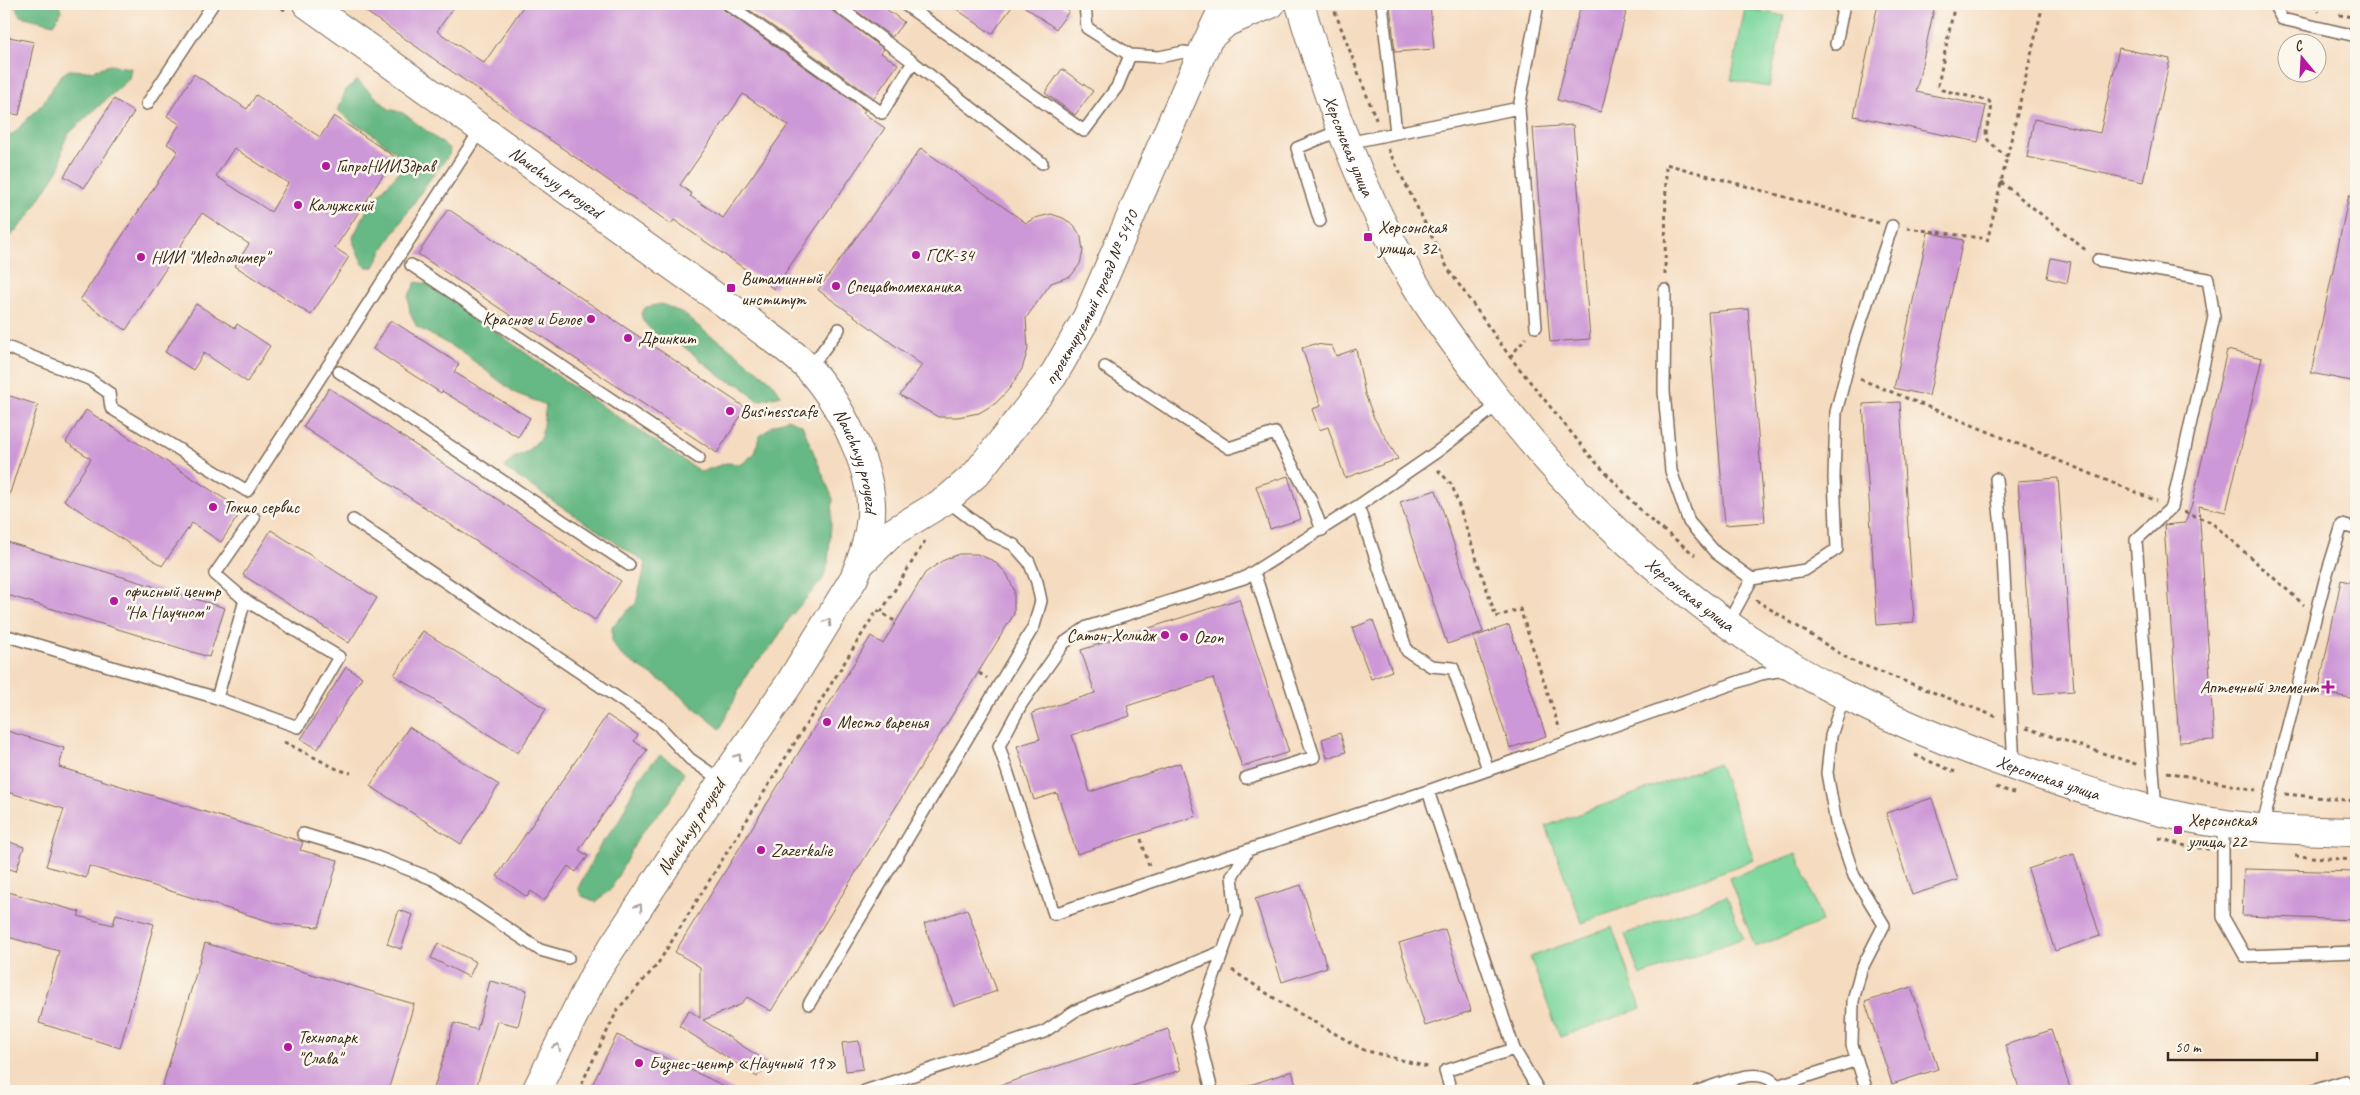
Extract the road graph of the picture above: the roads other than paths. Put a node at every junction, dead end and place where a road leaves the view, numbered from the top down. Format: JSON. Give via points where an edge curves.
{"nodes":[{"id":1,"x":213,"y":4,"type":"edge"},
{"id":2,"x":307,"y":4,"type":"edge"},
{"id":3,"x":728,"y":4,"type":"edge"},
{"id":4,"x":835,"y":4,"type":"edge"},
{"id":5,"x":904,"y":4,"type":"edge"},
{"id":6,"x":1085,"y":4,"type":"edge"},
{"id":7,"x":1225,"y":4,"type":"edge"},
{"id":8,"x":1271,"y":4,"type":"edge"},
{"id":9,"x":1300,"y":4,"type":"edge"},
{"id":10,"x":1382,"y":4,"type":"edge"},
{"id":11,"x":1538,"y":4,"type":"edge"},
{"id":12,"x":1844,"y":4,"type":"edge"},
{"id":13,"x":2274,"y":4,"type":"edge"},
{"id":14,"x":2356,"y":36,"type":"edge"},
{"id":15,"x":1836,"y":44,"type":"dead end"},
{"id":16,"x":1204,"y":47,"type":"junction"},
{"id":17,"x":1130,"y":55,"type":"junction"},
{"id":18,"x":913,"y":62,"type":"junction"},
{"id":19,"x":147,"y":104,"type":"dead end"},
{"id":20,"x":1519,"y":108,"type":"junction"},
{"id":21,"x":481,"y":129,"type":"junction"},
{"id":22,"x":1396,"y":132,"type":"junction"},
{"id":23,"x":1343,"y":136,"type":"junction"},
{"id":24,"x":1042,"y":163,"type":"dead end"},
{"id":25,"x":1320,"y":221,"type":"dead end"},
{"id":26,"x":1892,"y":226,"type":"road end"},
{"id":27,"x":2098,"y":260,"type":"road end"},
{"id":28,"x":410,"y":265,"type":"dead end"},
{"id":29,"x":1665,"y":290,"type":"road end"},
{"id":30,"x":1536,"y":327,"type":"road end"},
{"id":31,"x":839,"y":329,"type":"dead end"},
{"id":32,"x":4,"y":346,"type":"edge"},
{"id":33,"x":1105,"y":367,"type":"dead end"},
{"id":34,"x":809,"y":369,"type":"junction"},
{"id":35,"x":339,"y":372,"type":"dead end"},
{"id":36,"x":1500,"y":404,"type":"junction"},
{"id":37,"x":699,"y":458,"type":"dead end"},
{"id":38,"x":1996,"y":479,"type":"dead end"},
{"id":39,"x":869,"y":494,"type":"junction"},
{"id":40,"x":1358,"y":506,"type":"junction"},
{"id":41,"x":930,"y":509,"type":"junction"},
{"id":42,"x":254,"y":518,"type":"dead end"},
{"id":43,"x":353,"y":520,"type":"dead end"},
{"id":44,"x":1322,"y":530,"type":"junction"},
{"id":45,"x":2356,"y":530,"type":"edge"},
{"id":46,"x":860,"y":564,"type":"junction"},
{"id":47,"x":629,"y":566,"type":"dead end"},
{"id":48,"x":1254,"y":572,"type":"junction"},
{"id":49,"x":1752,"y":579,"type":"junction"},
{"id":50,"x":245,"y":600,"type":"junction"},
{"id":51,"x":1728,"y":624,"type":"junction"},
{"id":52,"x":4,"y":635,"type":"edge"},
{"id":53,"x":1804,"y":673,"type":"junction"},
{"id":54,"x":1844,"y":695,"type":"junction"},
{"id":55,"x":217,"y":698,"type":"junction"},
{"id":56,"x":2014,"y":767,"type":"junction"},
{"id":57,"x":1488,"y":770,"type":"junction"},
{"id":58,"x":1246,"y":778,"type":"dead end"},
{"id":59,"x":722,"y":781,"type":"junction"},
{"id":60,"x":1428,"y":791,"type":"junction"},
{"id":61,"x":2156,"y":812,"type":"junction"},
{"id":62,"x":2223,"y":824,"type":"junction"},
{"id":63,"x":2262,"y":828,"type":"junction"},
{"id":64,"x":2356,"y":832,"type":"edge"},
{"id":65,"x":302,"y":834,"type":"dead end"},
{"id":66,"x":1248,"y":850,"type":"junction"},
{"id":67,"x":2356,"y":952,"type":"edge"},
{"id":68,"x":1221,"y":956,"type":"junction"},
{"id":69,"x":568,"y":958,"type":"dead end"},
{"id":70,"x":809,"y":1004,"type":"dead end"},
{"id":71,"x":1514,"y":1049,"type":"junction"},
{"id":72,"x":1857,"y":1060,"type":"junction"},
{"id":73,"x":1779,"y":1089,"type":"edge"},
{"id":74,"x":536,"y":1091,"type":"edge"},
{"id":75,"x":865,"y":1091,"type":"edge"},
{"id":76,"x":1212,"y":1091,"type":"edge"},
{"id":77,"x":1451,"y":1091,"type":"edge"},
{"id":78,"x":1539,"y":1091,"type":"edge"},
{"id":79,"x":1698,"y":1091,"type":"edge"},
{"id":80,"x":1867,"y":1091,"type":"edge"},
{"id":81,"x":2313,"y":1091,"type":"edge"},
{"id":82,"x":2349,"y":1091,"type":"edge"}],
"edges":[{"from":1,"to":19,"type":"lane"},
{"from":2,"to":21,"type":"street","name":"Nauchnyy proyezd"},
{"from":3,"to":18,"type":"lane","via":[[882,113]]},
{"from":4,"to":18,"type":"lane"},
{"from":5,"to":17,"type":"lane","via":[[1084,131],[1116,87]]},
{"from":6,"to":17,"type":"lane","via":[[1088,28]]},
{"from":7,"to":16,"type":"street","name":"проектируемый проезд № 5470"},
{"from":8,"to":16,"type":"street","name":"проектируемый проезд № 5470","via":[[1227,22]]},
{"from":9,"to":23,"type":"street","name":"Херсонская улица"},
{"from":10,"to":22,"type":"lane"},
{"from":11,"to":20,"type":"lane"},
{"from":12,"to":15,"type":"lane"},
{"from":13,"to":14,"type":"lane","via":[[2282,19]]},
{"from":16,"to":17,"type":"lane","via":[[1159,57]]},
{"from":16,"to":41,"type":"street","name":"проектируемый проезд № 5470","via":[[1087,317],[1053,376],[976,474]]},
{"from":18,"to":24,"type":"lane"},
{"from":20,"to":22,"type":"lane"},
{"from":20,"to":30,"type":"lane"},
{"from":21,"to":32,"type":"lane","via":[[247,491],[111,408],[108,393],[89,379]]},
{"from":21,"to":34,"type":"street","name":"Nauchnyy proyezd","via":[[748,320]]},
{"from":22,"to":23,"type":"lane","via":[[1382,136]]},
{"from":23,"to":25,"type":"lane","via":[[1297,148]]},
{"from":23,"to":36,"type":"street","name":"Херсонская улица","via":[[1375,209],[1409,274],[1454,343]]},
{"from":26,"to":49,"type":"lane","via":[[1836,412],[1837,549],[1805,570]]},
{"from":27,"to":61,"type":"lane","via":[[2208,279],[2214,317],[2172,507],[2136,540]]},
{"from":28,"to":37,"type":"lane"},
{"from":29,"to":49,"type":"lane","via":[[1664,391],[1671,471],[1689,522],[1716,553]]},
{"from":31,"to":34,"type":"lane"},
{"from":33,"to":44,"type":"lane","via":[[1229,448],[1275,433],[1310,498]]},
{"from":34,"to":39,"type":"street","name":"Nauchnyy proyezd","via":[[841,412],[862,464]]},
{"from":35,"to":47,"type":"lane"},
{"from":36,"to":40,"type":"lane"},
{"from":36,"to":51,"type":"street","name":"Херсонская улица","via":[[1559,474],[1613,528]]},
{"from":38,"to":56,"type":"lane"},
{"from":39,"to":41,"type":"street","via":[[894,514]]},
{"from":39,"to":46,"type":"street","name":"Nauchnyy proyezd","via":[[871,522]]},
{"from":40,"to":44,"type":"lane"},
{"from":40,"to":57,"type":"lane","via":[[1407,651],[1431,666],[1453,668]]},
{"from":41,"to":46,"type":"street","name":"проектируемый проезд № 5470","via":[[893,532]]},
{"from":41,"to":70,"type":"lane","via":[[1014,544],[1028,562],[1041,601],[1034,626]]},
{"from":42,"to":50,"type":"lane","via":[[215,574]]},
{"from":43,"to":59,"type":"lane","via":[[658,725],[690,759]]},
{"from":44,"to":48,"type":"lane"},
{"from":45,"to":63,"type":"lane","via":[[2342,525]]},
{"from":59,"to":46,"type":"street","name":"Nauchnyy proyezd","one_way":true,"via":[[820,636]]},
{"from":48,"to":58,"type":"lane","via":[[1314,757]]},
{"from":48,"to":66,"type":"lane","via":[[1244,578],[1087,626],[1064,643],[1022,703],[999,746],[1054,914]]},
{"from":49,"to":51,"type":"lane"},
{"from":50,"to":55,"type":"lane"},
{"from":50,"to":55,"type":"lane","via":[[339,657],[298,727]]},
{"from":51,"to":53,"type":"street","name":"Херсонская улица"},
{"from":52,"to":55,"type":"lane"},
{"from":53,"to":54,"type":"street","name":"Херсонская улица"},
{"from":53,"to":57,"type":"lane","via":[[1777,671],[1761,674]]},
{"from":54,"to":56,"type":"street","name":"Херсонская улица","via":[[1935,737]]},
{"from":54,"to":72,"type":"lane","via":[[1831,736],[1828,781],[1836,823],[1854,876],[1884,926],[1861,970],[1853,1001],[1852,1045]]},
{"from":56,"to":61,"type":"street","name":"Херсонская улица"},
{"from":57,"to":60,"type":"lane"},
{"from":74,"to":59,"type":"street","name":"Nauchnyy proyezd","one_way":true,"via":[[594,975]]},
{"from":60,"to":66,"type":"lane"},
{"from":60,"to":71,"type":"lane"},
{"from":61,"to":62,"type":"street","name":"Херсонская улица"},
{"from":62,"to":63,"type":"street","name":"Херсонская улица"},
{"from":62,"to":67,"type":"lane","via":[[2223,917],[2245,956]]},
{"from":63,"to":64,"type":"street","name":"Херсонская улица"},
{"from":65,"to":69,"type":"lane","via":[[366,853],[433,879],[540,950]]},
{"from":66,"to":68,"type":"lane","via":[[1232,876],[1236,915]]},
{"from":68,"to":75,"type":"lane","via":[[1075,1011],[1044,1032]]},
{"from":68,"to":76,"type":"lane","via":[[1196,1027]]},
{"from":71,"to":77,"type":"lane","via":[[1445,1072]]},
{"from":71,"to":78,"type":"lane"},
{"from":72,"to":73,"type":"lane"},
{"from":72,"to":80,"type":"lane"},
{"from":73,"to":79,"type":"lane","via":[[1768,1078],[1758,1075]]},
{"from":81,"to":82,"type":"lane","via":[[2345,1081]]}]}
